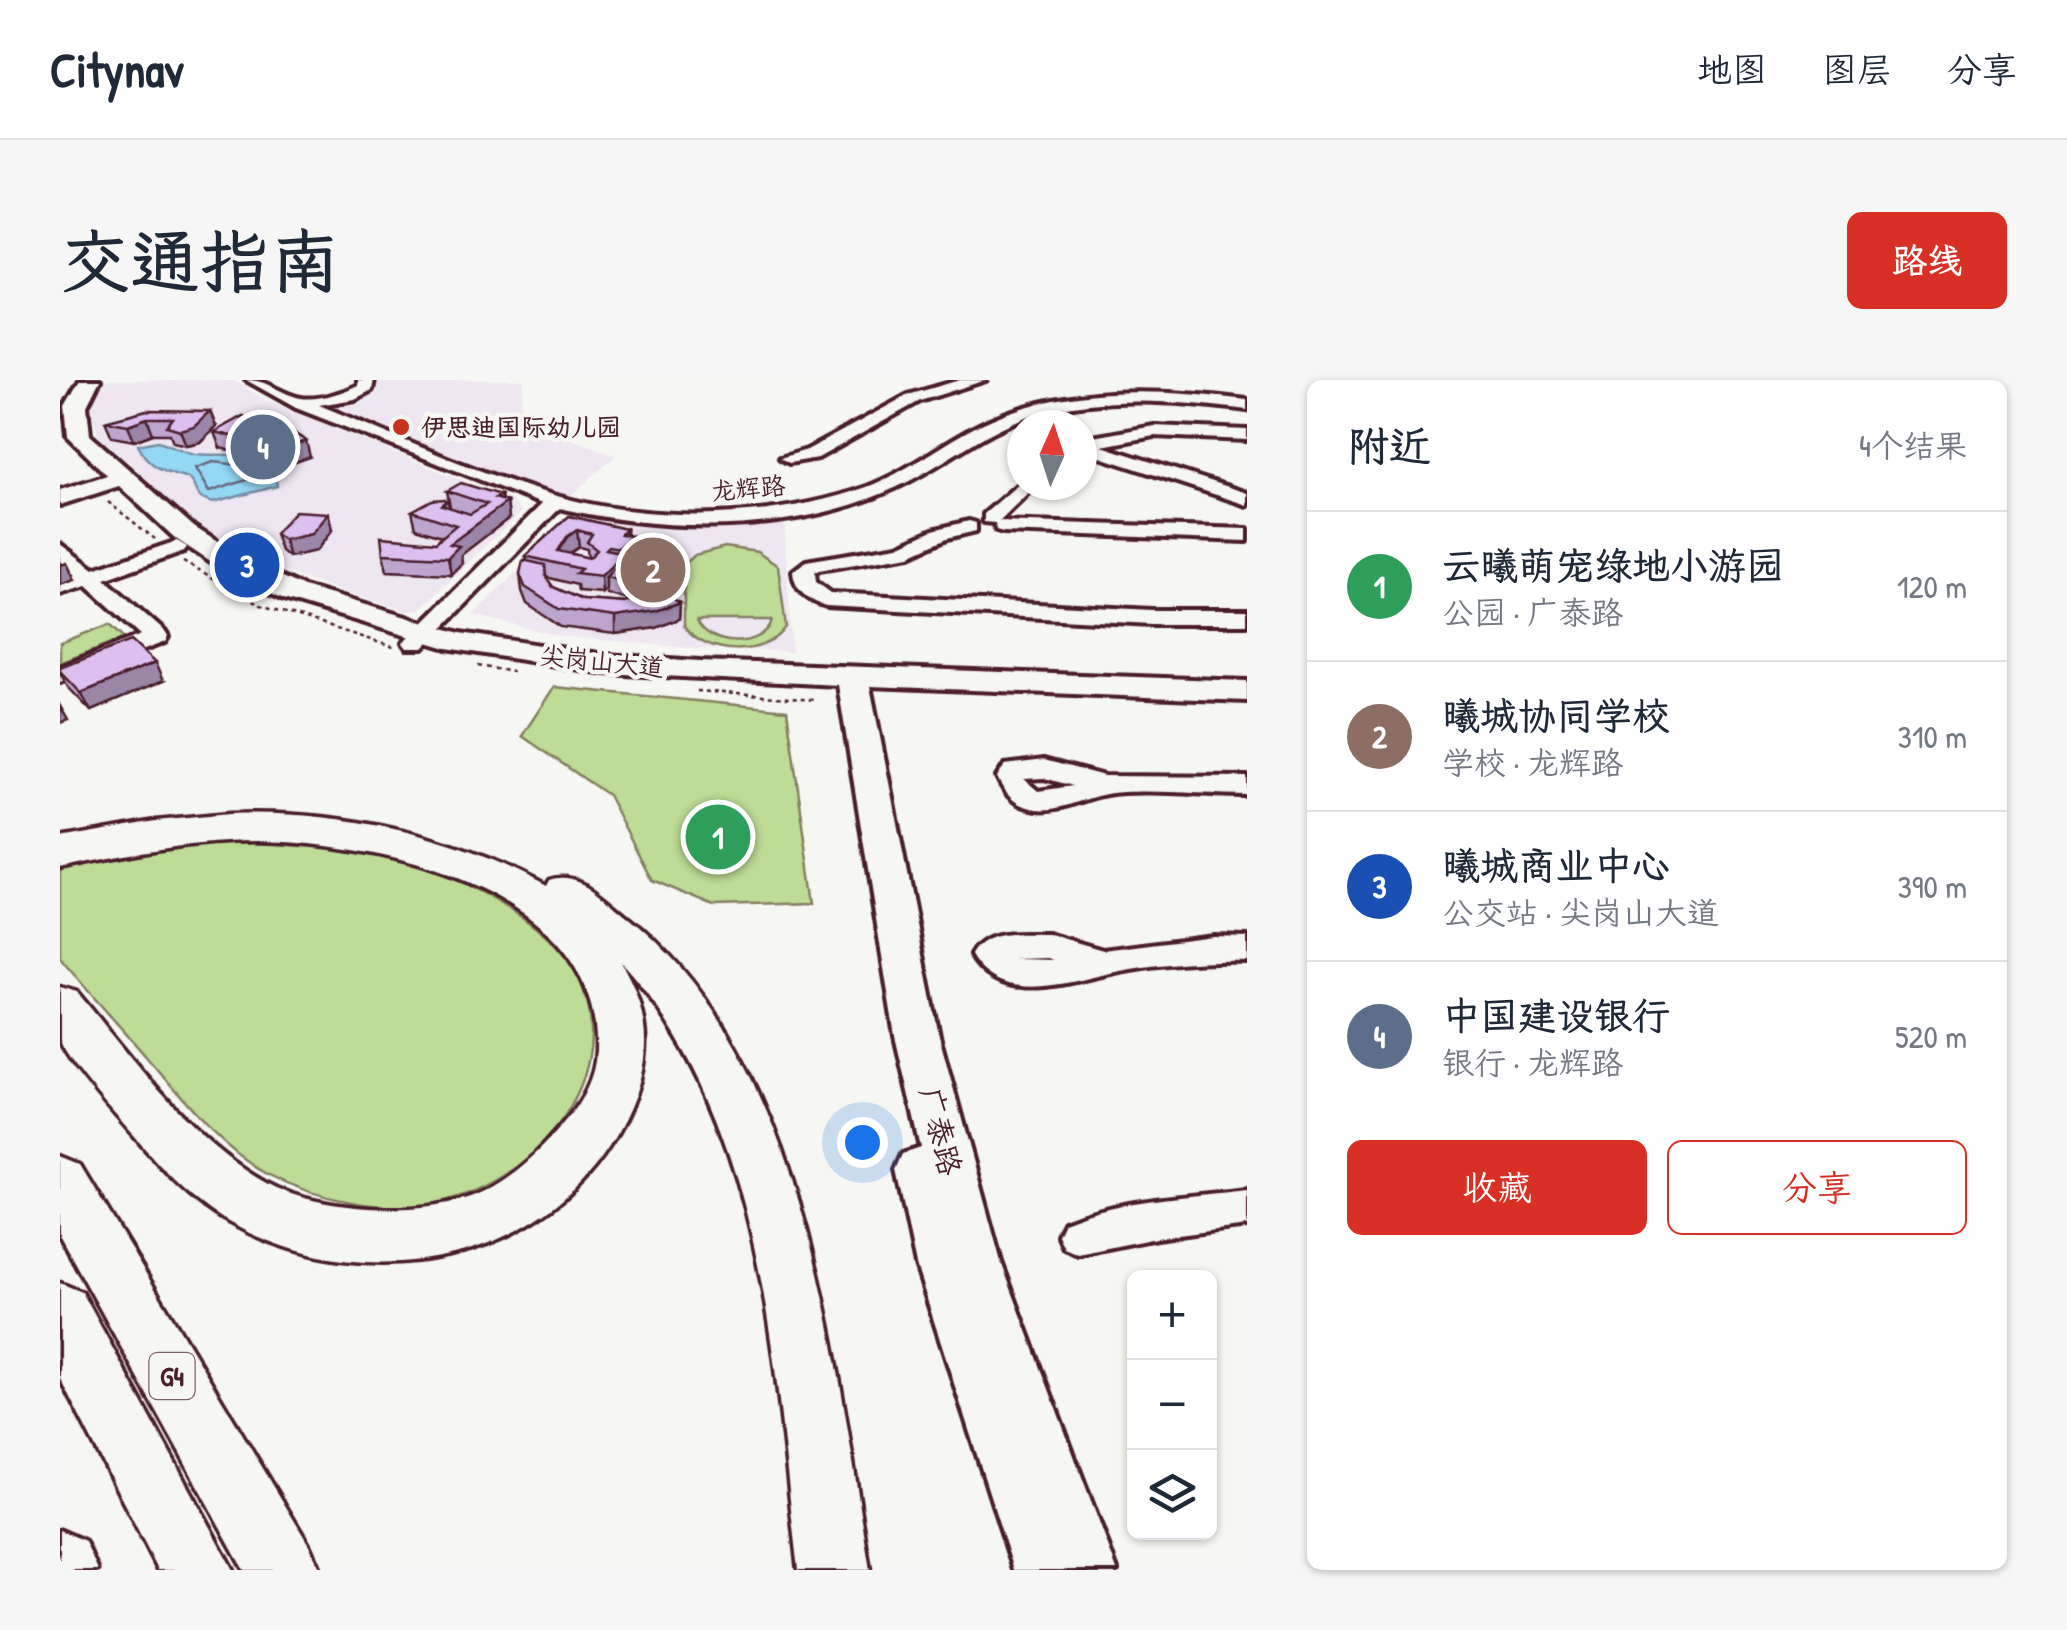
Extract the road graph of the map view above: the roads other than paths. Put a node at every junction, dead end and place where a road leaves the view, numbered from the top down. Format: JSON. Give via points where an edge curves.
{"nodes":[{"id":1,"x":75,"y":380,"type":"edge"},
{"id":2,"x":90,"y":380,"type":"edge"},
{"id":3,"x":254,"y":380,"type":"edge"},
{"id":4,"x":366,"y":380,"type":"edge"},
{"id":5,"x":915,"y":380,"type":"edge"},
{"id":6,"x":978,"y":380,"type":"edge"},
{"id":7,"x":936,"y":392,"type":"junction"},
{"id":8,"x":304,"y":403,"type":"junction"},
{"id":9,"x":973,"y":404,"type":"dead end"},
{"id":10,"x":1247,"y":405,"type":"edge"},
{"id":11,"x":60,"y":407,"type":"edge"},
{"id":12,"x":1000,"y":414,"type":"junction"},
{"id":13,"x":1007,"y":417,"type":"edge"},
{"id":14,"x":1247,"y":435,"type":"edge"},
{"id":15,"x":60,"y":436,"type":"edge"},
{"id":16,"x":1097,"y":441,"type":"edge"},
{"id":17,"x":1097,"y":449,"type":"edge"},
{"id":18,"x":790,"y":458,"type":"dead end"},
{"id":19,"x":106,"y":482,"type":"junction"},
{"id":20,"x":60,"y":489,"type":"edge"},
{"id":21,"x":1220,"y":491,"type":"junction"},
{"id":22,"x":60,"y":499,"type":"edge"},
{"id":23,"x":1015,"y":500,"type":"edge"},
{"id":24,"x":1247,"y":500,"type":"edge"},
{"id":25,"x":555,"y":502,"type":"junction"},
{"id":26,"x":1191,"y":519,"type":"junction"},
{"id":27,"x":997,"y":522,"type":"junction"},
{"id":28,"x":1247,"y":535,"type":"edge"},
{"id":29,"x":170,"y":546,"type":"junction"},
{"id":30,"x":60,"y":550,"type":"edge"},
{"id":31,"x":91,"y":577,"type":"junction"},
{"id":32,"x":60,"y":588,"type":"edge"},
{"id":33,"x":1247,"y":617,"type":"edge"},
{"id":34,"x":420,"y":638,"type":"junction"},
{"id":35,"x":60,"y":674,"type":"edge"},
{"id":36,"x":843,"y":682,"type":"junction"},
{"id":37,"x":1247,"y":691,"type":"edge"},
{"id":38,"x":1247,"y":703,"type":"edge"},
{"id":39,"x":1104,"y":784,"type":"dead end"},
{"id":40,"x":1247,"y":786,"type":"edge"},
{"id":41,"x":60,"y":836,"type":"edge"},
{"id":42,"x":429,"y":840,"type":"junction"},
{"id":43,"x":60,"y":854,"type":"edge"},
{"id":44,"x":1247,"y":948,"type":"edge"},
{"id":45,"x":1104,"y":962,"type":"dead end"},
{"id":46,"x":60,"y":1006,"type":"edge"},
{"id":47,"x":60,"y":1182,"type":"edge"},
{"id":48,"x":1247,"y":1208,"type":"edge"},
{"id":49,"x":1078,"y":1235,"type":"dead end"},
{"id":50,"x":60,"y":1314,"type":"edge"},
{"id":51,"x":198,"y":1570,"type":"edge"},
{"id":52,"x":284,"y":1570,"type":"edge"},
{"id":53,"x":834,"y":1570,"type":"edge"},
{"id":54,"x":1046,"y":1570,"type":"edge"},
{"id":55,"x":1086,"y":1570,"type":"edge"}],
"edges":[{"from":1,"to":11,"type":"main road"},
{"from":2,"to":19,"type":"main road","name":"尖岗山大道","via":[[76,406],[75,426]]},
{"from":3,"to":8,"type":"street","name":"龙辉路"},
{"from":4,"to":8,"type":"street","via":[[357,394]]},
{"from":5,"to":7,"type":"street"},
{"from":6,"to":7,"type":"street"},
{"from":7,"to":9,"type":"street"},
{"from":7,"to":18,"type":"street","via":[[812,454]]},
{"from":8,"to":25,"type":"street","name":"龙辉路"},
{"from":10,"to":12,"type":"street","name":"龙辉路","via":[[1103,400]]},
{"from":12,"to":13,"type":"street"},
{"from":12,"to":25,"type":"street","name":"龙辉路","via":[[898,480],[812,507],[663,516]]},
{"from":14,"to":16,"type":"street","via":[[1154,431]]},
{"from":15,"to":19,"type":"main road","name":"尖岗山大道"},
{"from":17,"to":21,"type":"street"},
{"from":19,"to":20,"type":"main road"},
{"from":19,"to":22,"type":"main road","via":[[93,496]]},
{"from":19,"to":29,"type":"main road","name":"尖岗山大道"},
{"from":19,"to":34,"type":"main road","name":"尖岗山大道","via":[[253,574]]},
{"from":21,"to":24,"type":"street"},
{"from":21,"to":26,"type":"street"},
{"from":23,"to":27,"type":"street"},
{"from":25,"to":34,"type":"street"},
{"from":26,"to":27,"type":"street"},
{"from":26,"to":28,"type":"street"},
{"from":27,"to":33,"type":"street","via":[[971,519],[969,527],[903,550],[813,565],[803,581],[826,599]]},
{"from":29,"to":31,"type":"street"},
{"from":29,"to":34,"type":"main road","name":"尖岗山大道","via":[[262,593]]},
{"from":30,"to":31,"type":"street"},
{"from":31,"to":32,"type":"street"},
{"from":31,"to":35,"type":"street","via":[[157,636]]},
{"from":34,"to":36,"type":"main road","name":"尖岗山大道","via":[[558,670]]},
{"from":36,"to":37,"type":"main road","name":"尖岗山大道"},
{"from":36,"to":38,"type":"main road","name":"尖岗山大道"},
{"from":36,"to":54,"type":"main road","name":"广泰路","via":[[890,1036],[943,1265]]},
{"from":36,"to":55,"type":"main road","name":"广泰路","via":[[917,1036],[974,1262]]},
{"from":39,"to":40,"type":"street"},
{"from":41,"to":42,"type":"highway","via":[[254,811],[366,818]]},
{"from":42,"to":43,"type":"highway","via":[[255,827],[196,830]]},
{"from":42,"to":46,"type":"highway","via":[[558,916],[607,974],[619,1011],[622,1052],[595,1125],[562,1167],[524,1198],[478,1222],[430,1236],[373,1236],[275,1215],[241,1199],[164,1131]]},
{"from":42,"to":53,"type":"highway","via":[[532,870],[582,902],[662,974],[700,1024],[729,1082],[778,1232]]},
{"from":44,"to":45,"type":"street"},
{"from":47,"to":52,"type":"highway","number":"G4"},
{"from":48,"to":49,"type":"street"},
{"from":50,"to":51,"type":"highway","number":"G4"}]}
